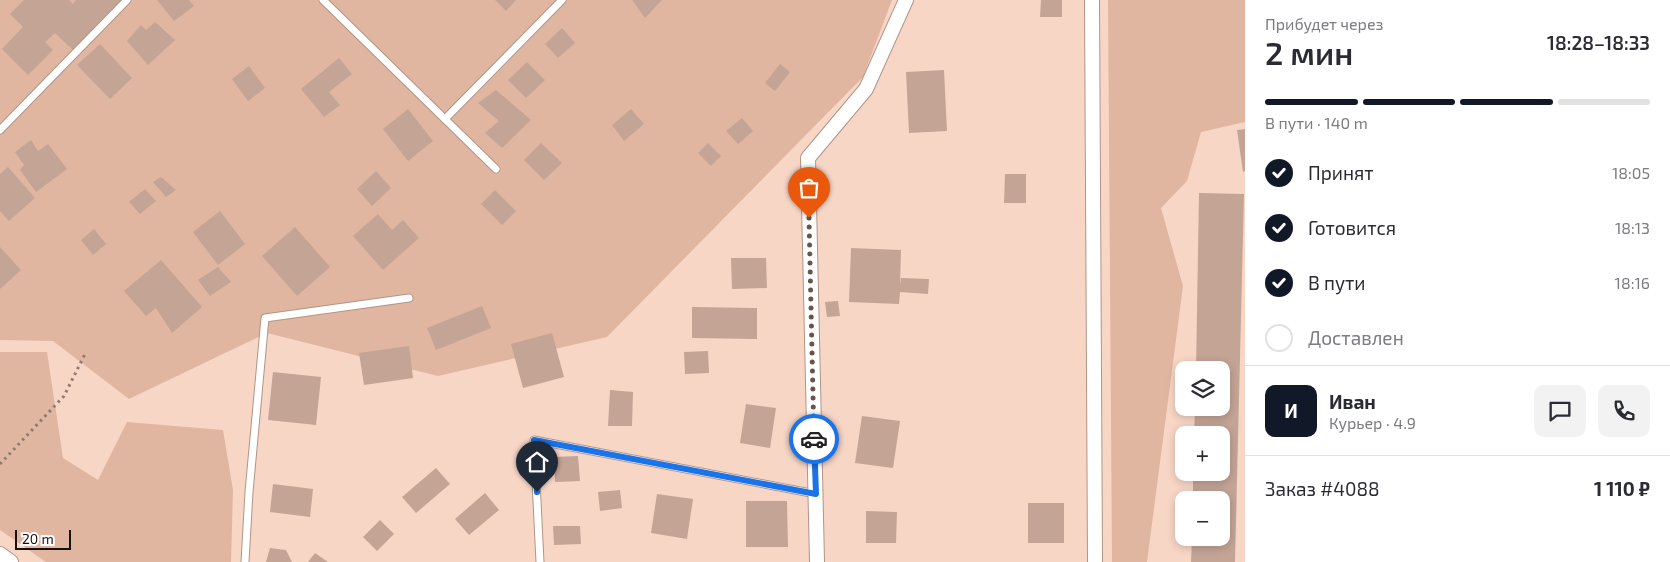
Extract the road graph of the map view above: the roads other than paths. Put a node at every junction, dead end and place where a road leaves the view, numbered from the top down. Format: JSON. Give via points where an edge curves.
{"nodes":[{"id":1,"x":127,"y":0,"type":"edge"},
{"id":2,"x":323,"y":0,"type":"edge"},
{"id":3,"x":562,"y":0,"type":"edge"},
{"id":4,"x":906,"y":0,"type":"edge"},
{"id":5,"x":1092,"y":0,"type":"edge"},
{"id":6,"x":444,"y":119,"type":"junction"},
{"id":7,"x":0,"y":130,"type":"edge"},
{"id":8,"x":496,"y":169,"type":"dead end"},
{"id":9,"x":409,"y":298,"type":"dead end"},
{"id":10,"x":816,"y":494,"type":"junction"},
{"id":11,"x":0,"y":554,"type":"edge"},
{"id":12,"x":10,"y":562,"type":"edge"},
{"id":13,"x":245,"y":562,"type":"edge"},
{"id":14,"x":540,"y":562,"type":"edge"},
{"id":15,"x":817,"y":562,"type":"edge"},
{"id":16,"x":1096,"y":562,"type":"edge"}],
"edges":[{"from":1,"to":7,"type":"lane"},
{"from":2,"to":6,"type":"lane"},
{"from":3,"to":6,"type":"lane"},
{"from":4,"to":10,"type":"street","via":[[866,89],[808,158]]},
{"from":5,"to":16,"type":"street"},
{"from":6,"to":8,"type":"lane"},
{"from":9,"to":13,"type":"lane","via":[[265,318]]},
{"from":10,"to":14,"type":"lane","via":[[534,440]]},
{"from":10,"to":15,"type":"street"},
{"from":11,"to":12,"type":"street"}]}
